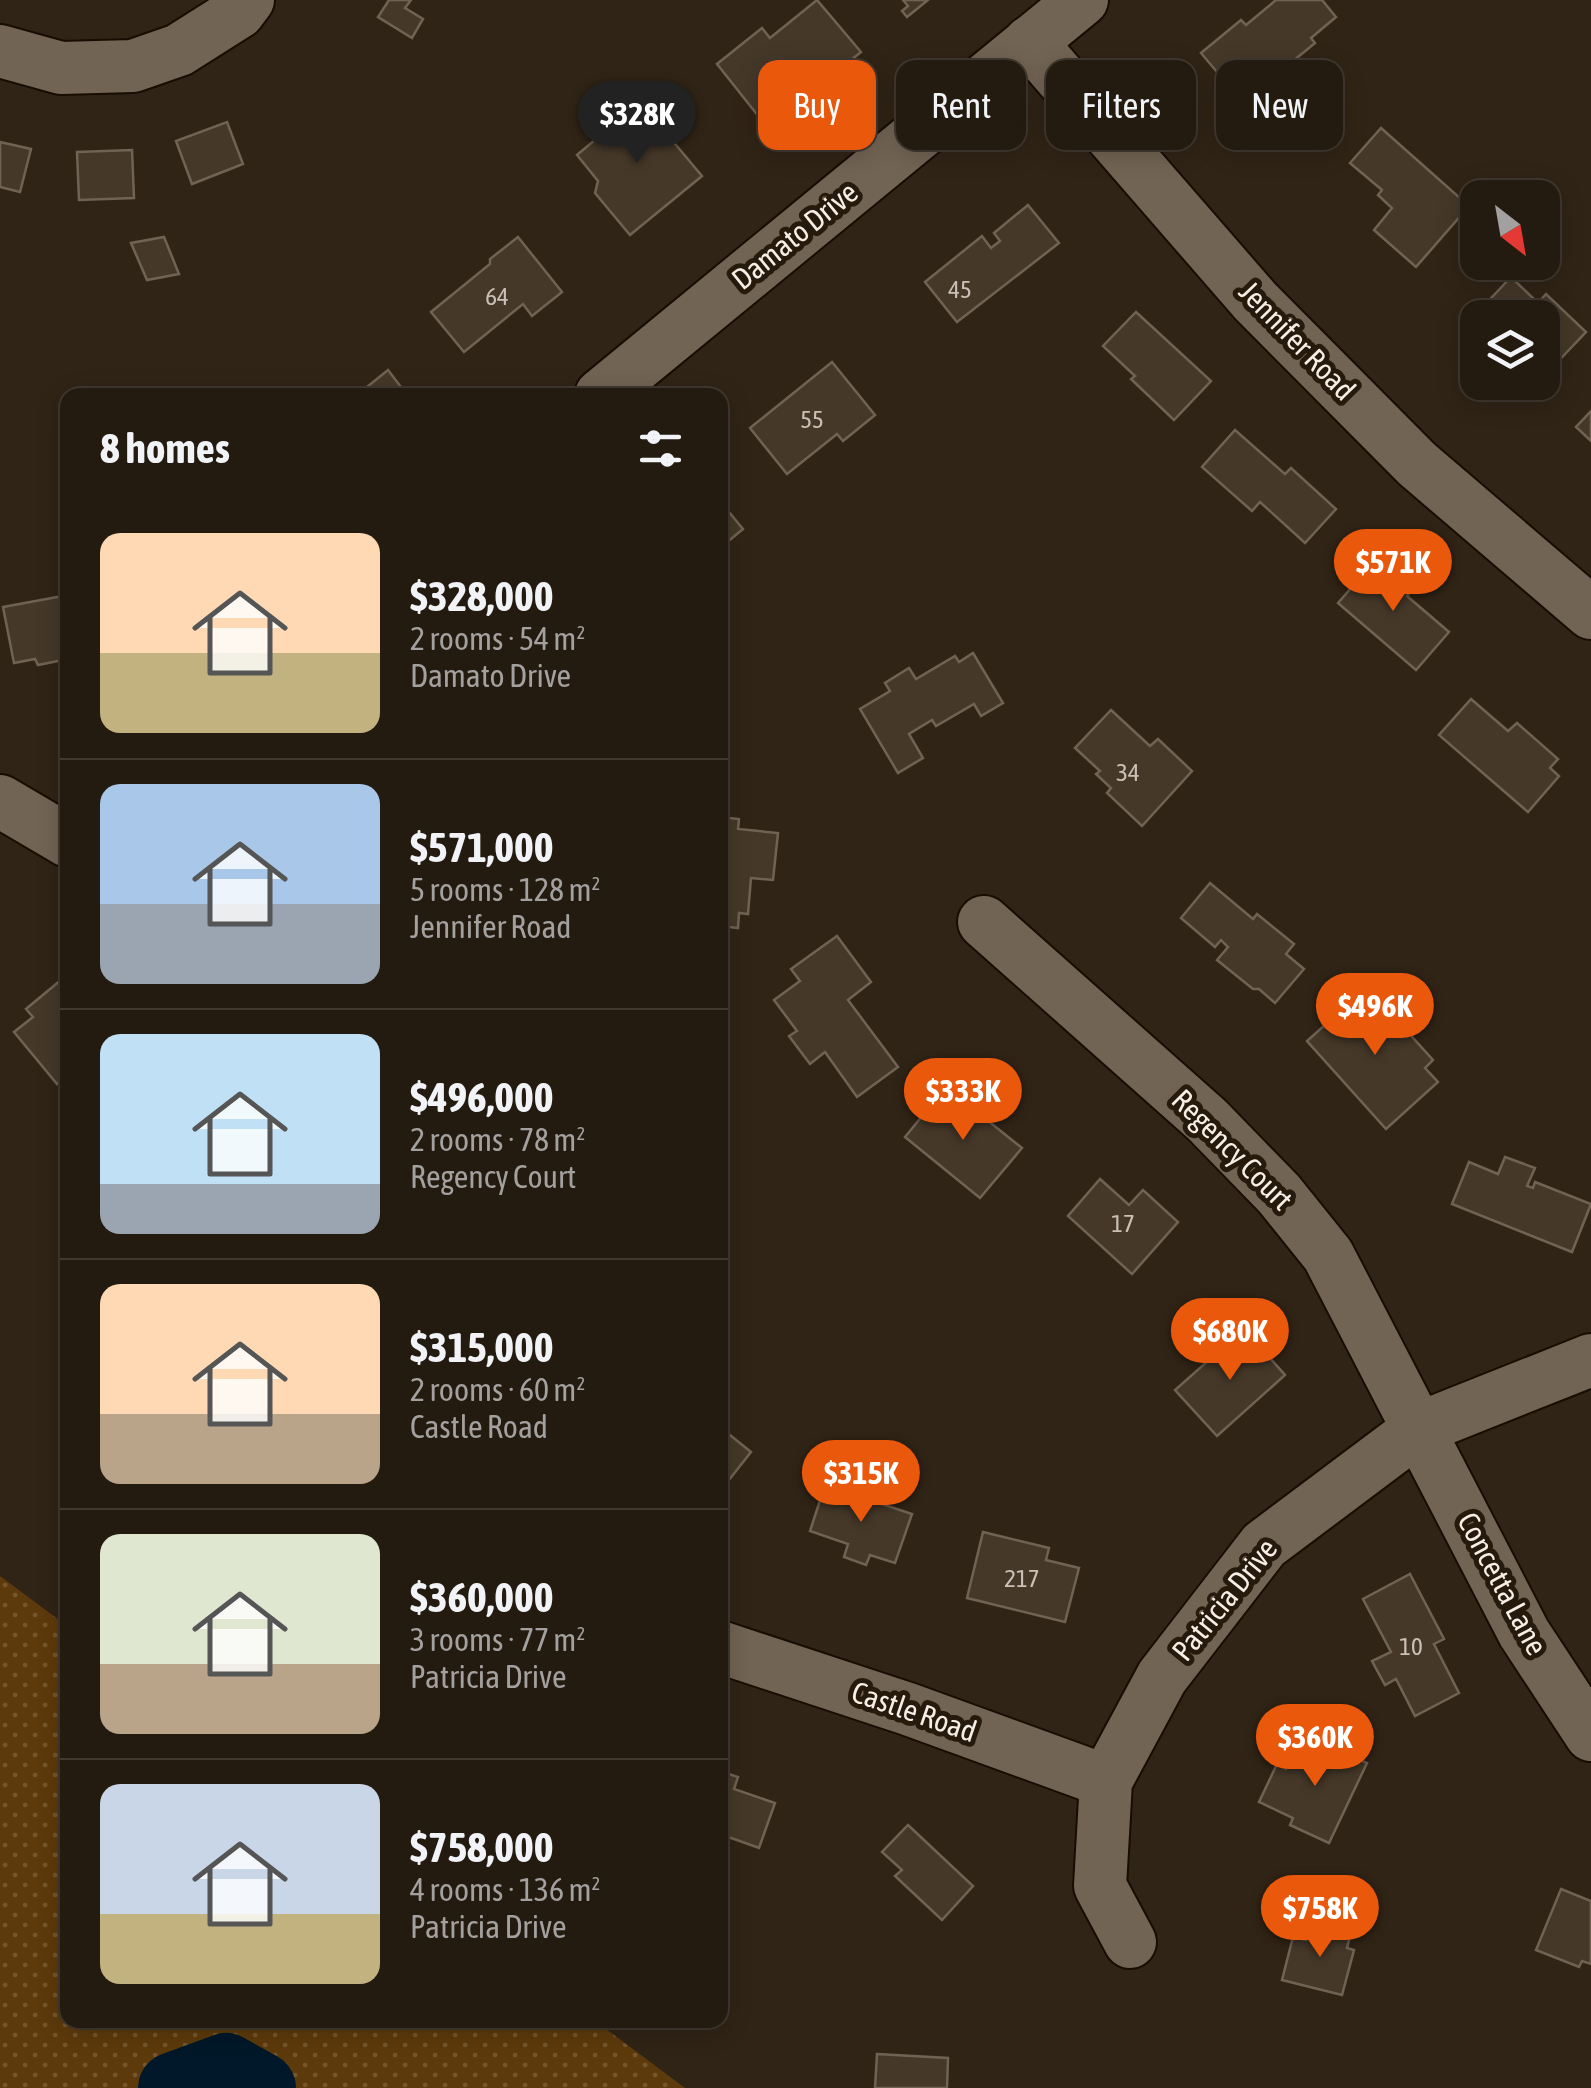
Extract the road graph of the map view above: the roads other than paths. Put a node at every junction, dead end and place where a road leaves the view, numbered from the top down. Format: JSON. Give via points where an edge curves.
{"nodes":[{"id":1,"x":248,"y":0,"type":"edge"},
{"id":2,"x":1082,"y":0,"type":"edge"},
{"id":3,"x":1030,"y":42,"type":"junction"},
{"id":4,"x":0,"y":51,"type":"edge"},
{"id":5,"x":610,"y":388,"type":"edge"},
{"id":6,"x":1591,"y":612,"type":"edge"},
{"id":7,"x":0,"y":801,"type":"edge"},
{"id":8,"x":60,"y":834,"type":"edge"},
{"id":9,"x":984,"y":922,"type":"dead end"},
{"id":10,"x":1591,"y":1360,"type":"edge"},
{"id":11,"x":1420,"y":1428,"type":"junction"},
{"id":12,"x":728,"y":1650,"type":"edge"},
{"id":13,"x":1591,"y":1736,"type":"edge"},
{"id":14,"x":1106,"y":1781,"type":"junction"},
{"id":15,"x":1130,"y":1942,"type":"dead end"}],
"edges":[{"from":1,"to":4,"type":"street","via":[[178,50],[133,66],[61,68]]},
{"from":2,"to":3,"type":"street","name":"Damato Drive"},
{"from":3,"to":5,"type":"street","name":"Damato Drive"},
{"from":3,"to":6,"type":"street","name":"Jennifer Road","via":[[1255,301],[1417,464]]},
{"from":7,"to":8,"type":"street"},
{"from":9,"to":11,"type":"street","name":"Regency Court","via":[[1207,1120],[1280,1194],[1328,1255]]},
{"from":10,"to":11,"type":"street","name":"Patricia Drive"},
{"from":11,"to":13,"type":"street","name":"Concetta Lane","via":[[1524,1633]]},
{"from":11,"to":14,"type":"street","name":"Patricia Drive","via":[[1264,1545],[1162,1677]]},
{"from":12,"to":14,"type":"street","name":"Castle Road"},
{"from":14,"to":15,"type":"street","name":"Patricia Drive","via":[[1100,1886]]}]}
